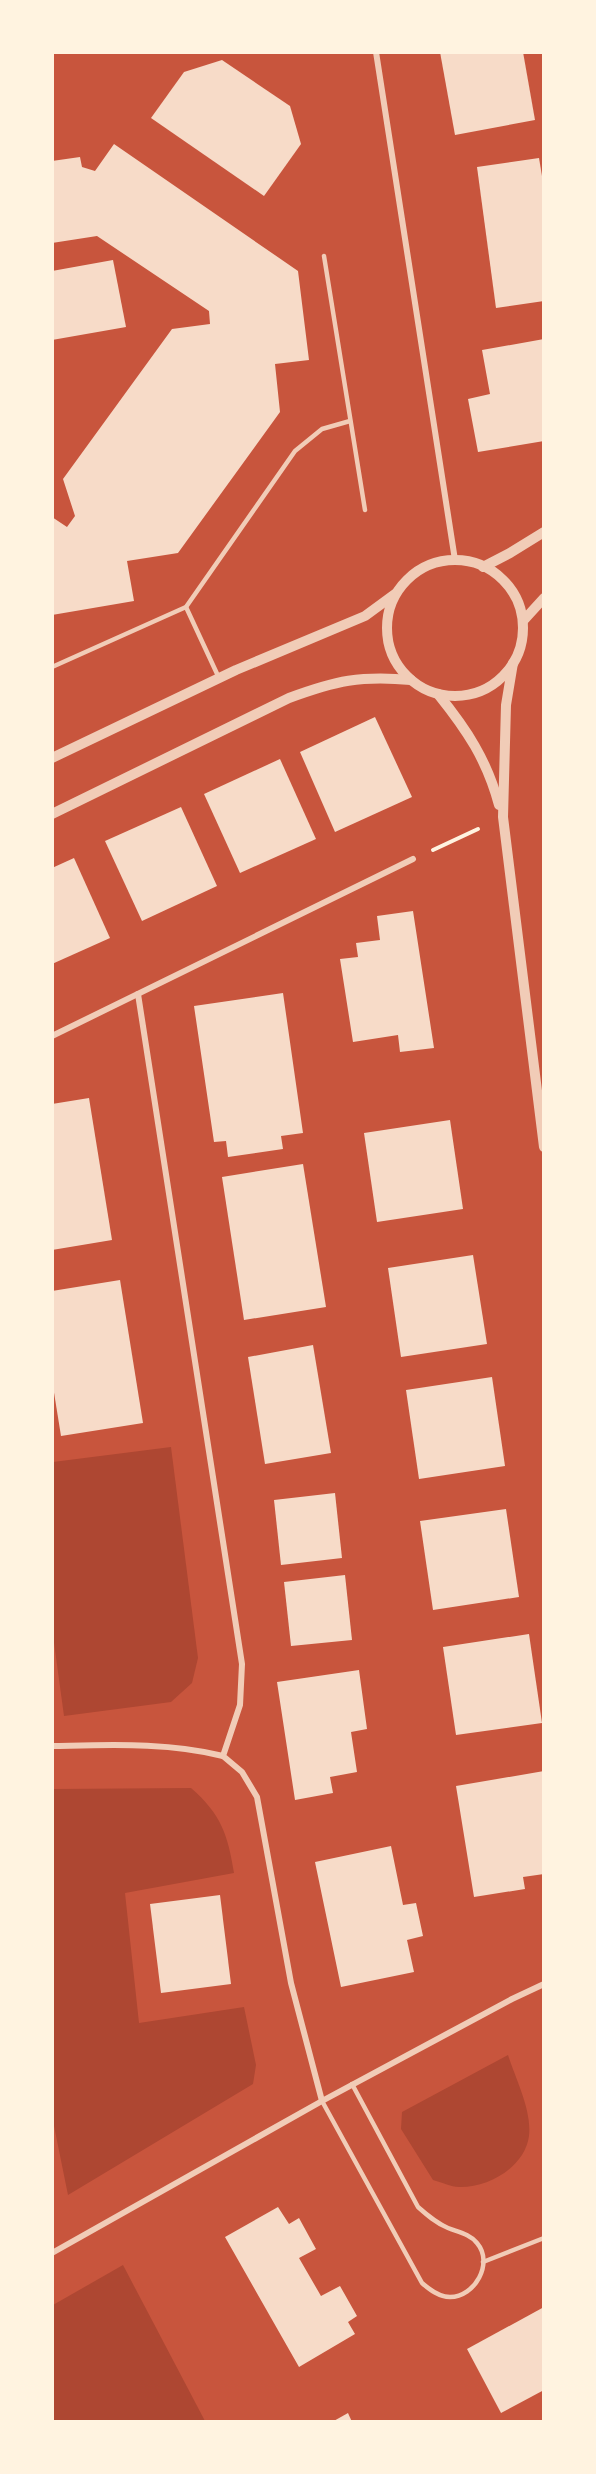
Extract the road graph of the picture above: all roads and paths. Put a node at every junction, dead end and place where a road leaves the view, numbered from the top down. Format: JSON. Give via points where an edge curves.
{"nodes":[{"id":1,"x":376,"y":52,"type":"edge"},
{"id":2,"x":324,"y":256,"type":"dead end"},
{"id":3,"x":350,"y":421,"type":"junction"},
{"id":4,"x":365,"y":510,"type":"dead end"},
{"id":5,"x":543,"y":532,"type":"edge"},
{"id":6,"x":455,"y":560,"type":"junction"},
{"id":7,"x":483,"y":567,"type":"junction"},
{"id":8,"x":396,"y":594,"type":"junction"},
{"id":9,"x":543,"y":598,"type":"edge"},
{"id":10,"x":186,"y":607,"type":"junction"},
{"id":11,"x":523,"y":621,"type":"junction"},
{"id":12,"x":513,"y":663,"type":"junction"},
{"id":13,"x":52,"y":667,"type":"edge"},
{"id":14,"x":219,"y":678,"type":"junction"},
{"id":15,"x":411,"y":680,"type":"junction"},
{"id":16,"x":438,"y":694,"type":"junction"},
{"id":17,"x":52,"y":758,"type":"edge"},
{"id":18,"x":52,"y":814,"type":"edge"},
{"id":19,"x":503,"y":817,"type":"junction"},
{"id":20,"x":413,"y":859,"type":"joint"},
{"id":21,"x":138,"y":994,"type":"junction"},
{"id":22,"x":52,"y":1036,"type":"edge"},
{"id":23,"x":543,"y":1147,"type":"edge"},
{"id":24,"x":52,"y":1746,"type":"edge"},
{"id":25,"x":223,"y":1756,"type":"junction"},
{"id":26,"x":543,"y":1984,"type":"edge"},
{"id":27,"x":352,"y":2085,"type":"junction"},
{"id":28,"x":322,"y":2101,"type":"junction"},
{"id":29,"x":543,"y":2238,"type":"edge"},
{"id":30,"x":52,"y":2253,"type":"edge"},
{"id":31,"x":483,"y":2262,"type":"junction"}],
"edges":[{"from":1,"to":6,"type":"street"},
{"from":2,"to":3,"type":"lane"},
{"from":3,"to":4,"type":"lane"},
{"from":3,"to":10,"type":"lane","via":[[322,429],[295,451]]},
{"from":5,"to":7,"type":"street"},
{"from":6,"to":7,"type":"street"},
{"from":6,"to":8,"type":"street","via":[[437,562],[421,570]]},
{"from":7,"to":11,"type":"street","via":[[507,584],[518,601]]},
{"from":8,"to":14,"type":"street","via":[[365,616]]},
{"from":8,"to":15,"type":"street","via":[[387,623],[387,638],[392,654]]},
{"from":9,"to":11,"type":"street"},
{"from":10,"to":13,"type":"lane"},
{"from":10,"to":14,"type":"lane"},
{"from":11,"to":12,"type":"street"},
{"from":12,"to":16,"type":"street","via":[[485,689],[470,695]]},
{"from":12,"to":19,"type":"street","via":[[506,705]]},
{"from":14,"to":17,"type":"street"},
{"from":15,"to":16,"type":"street"},
{"from":15,"to":18,"type":"street","via":[[355,678],[290,698]]},
{"from":16,"to":19,"type":"street","via":[[478,749]]},
{"from":19,"to":20,"type":"path"},
{"from":19,"to":23,"type":"street"},
{"from":20,"to":21,"type":"street"},
{"from":21,"to":22,"type":"street"},
{"from":21,"to":25,"type":"street","via":[[242,1664],[240,1705]]},
{"from":24,"to":25,"type":"street","via":[[163,1747]]},
{"from":25,"to":28,"type":"street","via":[[242,1772],[257,1797],[291,1983]]},
{"from":26,"to":27,"type":"street"},
{"from":27,"to":28,"type":"street"},
{"from":27,"to":31,"type":"lane","via":[[418,2206],[431,2219],[478,2243]]},
{"from":28,"to":30,"type":"street"},
{"from":28,"to":31,"type":"lane","via":[[422,2283],[435,2294],[451,2297],[466,2292],[480,2279]]},
{"from":29,"to":31,"type":"lane"}]}
